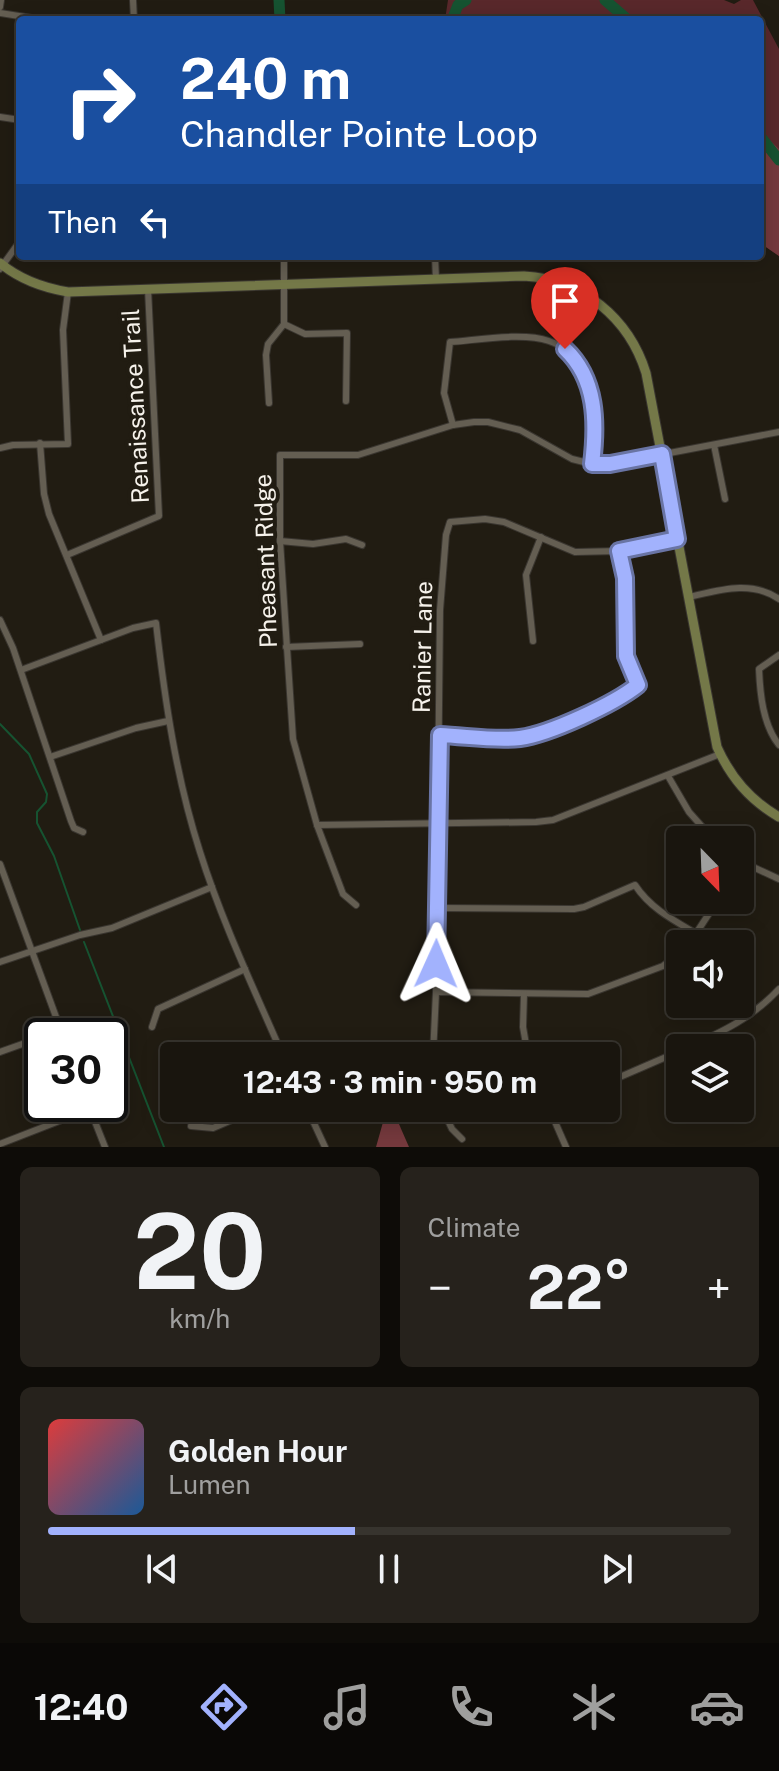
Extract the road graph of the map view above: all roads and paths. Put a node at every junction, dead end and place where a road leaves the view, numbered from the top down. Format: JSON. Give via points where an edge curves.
{"nodes":[{"id":1,"x":1,"y":0,"type":"edge"},
{"id":2,"x":0,"y":7,"type":"edge"},
{"id":3,"x":16,"y":246,"type":"edge"},
{"id":4,"x":284,"y":260,"type":"edge"},
{"id":5,"x":435,"y":260,"type":"edge"},
{"id":6,"x":1,"y":266,"type":"edge"},
{"id":7,"x":436,"y":280,"type":"junction"},
{"id":8,"x":285,"y":285,"type":"junction"},
{"id":9,"x":148,"y":289,"type":"junction"},
{"id":10,"x":68,"y":292,"type":"junction"},
{"id":11,"x":284,"y":324,"type":"junction"},
{"id":12,"x":346,"y":401,"type":"dead end"},
{"id":13,"x":269,"y":403,"type":"dead end"},
{"id":14,"x":453,"y":425,"type":"junction"},
{"id":15,"x":779,"y":432,"type":"edge"},
{"id":16,"x":40,"y":443,"type":"junction"},
{"id":17,"x":714,"y":445,"type":"junction"},
{"id":18,"x":0,"y":448,"type":"edge"},
{"id":19,"x":662,"y":454,"type":"junction"},
{"id":20,"x":592,"y":464,"type":"junction"},
{"id":21,"x":725,"y":499,"type":"dead end"},
{"id":22,"x":541,"y":537,"type":"junction"},
{"id":23,"x":677,"y":539,"type":"junction"},
{"id":24,"x":280,"y":541,"type":"junction"},
{"id":25,"x":362,"y":545,"type":"dead end"},
{"id":26,"x":619,"y":551,"type":"junction"},
{"id":27,"x":67,"y":555,"type":"junction"},
{"id":28,"x":689,"y":597,"type":"junction"},
{"id":29,"x":779,"y":599,"type":"edge"},
{"id":30,"x":0,"y":620,"type":"edge"},
{"id":31,"x":101,"y":640,"type":"junction"},
{"id":32,"x":533,"y":641,"type":"dead end"},
{"id":33,"x":360,"y":644,"type":"dead end"},
{"id":34,"x":286,"y":647,"type":"junction"},
{"id":35,"x":779,"y":655,"type":"edge"},
{"id":36,"x":21,"y":670,"type":"junction"},
{"id":37,"x":168,"y":721,"type":"junction"},
{"id":38,"x":440,"y":735,"type":"junction"},
{"id":39,"x":779,"y":745,"type":"edge"},
{"id":40,"x":720,"y":754,"type":"junction"},
{"id":41,"x":50,"y":757,"type":"junction"},
{"id":42,"x":668,"y":776,"type":"junction"},
{"id":43,"x":779,"y":817,"type":"edge"},
{"id":44,"x":437,"y":823,"type":"junction"},
{"id":45,"x":317,"y":825,"type":"junction"},
{"id":46,"x":702,"y":826,"type":"edge"},
{"id":47,"x":83,"y":832,"type":"dead end"},
{"id":48,"x":1,"y":868,"type":"edge"},
{"id":49,"x":754,"y":868,"type":"edge"},
{"id":50,"x":779,"y":879,"type":"edge"},
{"id":51,"x":212,"y":887,"type":"junction"},
{"id":52,"x":356,"y":905,"type":"dead end"},
{"id":53,"x":437,"y":908,"type":"junction"},
{"id":54,"x":690,"y":930,"type":"edge"},
{"id":55,"x":31,"y":951,"type":"junction"},
{"id":56,"x":0,"y":962,"type":"edge"},
{"id":57,"x":666,"y":964,"type":"edge"},
{"id":58,"x":245,"y":969,"type":"junction"},
{"id":59,"x":779,"y":989,"type":"edge"},
{"id":60,"x":436,"y":992,"type":"junction"},
{"id":61,"x":524,"y":994,"type":"junction"},
{"id":62,"x":56,"y":1018,"type":"edge"},
{"id":63,"x":152,"y":1027,"type":"dead end"},
{"id":64,"x":718,"y":1034,"type":"edge"},
{"id":65,"x":277,"y":1042,"type":"edge"},
{"id":66,"x":434,"y":1042,"type":"edge"},
{"id":67,"x":526,"y":1042,"type":"edge"},
{"id":68,"x":24,"y":1043,"type":"edge"},
{"id":69,"x":0,"y":1052,"type":"edge"},
{"id":70,"x":666,"y":1057,"type":"edge"},
{"id":71,"x":620,"y":1077,"type":"edge"},
{"id":72,"x":52,"y":1122,"type":"edge"},
{"id":73,"x":95,"y":1122,"type":"edge"},
{"id":74,"x":227,"y":1122,"type":"edge"},
{"id":75,"x":313,"y":1122,"type":"edge"},
{"id":76,"x":449,"y":1122,"type":"edge"},
{"id":77,"x":555,"y":1122,"type":"edge"},
{"id":78,"x":191,"y":1126,"type":"dead end"},
{"id":79,"x":462,"y":1139,"type":"dead end"},
{"id":80,"x":0,"y":1144,"type":"edge"},
{"id":81,"x":105,"y":1147,"type":"edge"},
{"id":82,"x":325,"y":1147,"type":"edge"},
{"id":83,"x":566,"y":1147,"type":"edge"}],
"edges":[{"from":1,"to":2,"type":"street"},
{"from":3,"to":6,"type":"street"},
{"from":4,"to":8,"type":"street"},
{"from":5,"to":7,"type":"street"},
{"from":6,"to":10,"type":"street"},
{"from":7,"to":8,"type":"street"},
{"from":7,"to":19,"type":"street","via":[[548,278],[604,307],[642,361]]},
{"from":8,"to":9,"type":"street"},
{"from":8,"to":11,"type":"street"},
{"from":9,"to":10,"type":"street"},
{"from":9,"to":27,"type":"street","name":"Renaissance Trail","via":[[159,516]]},
{"from":10,"to":16,"type":"street","via":[[63,330],[68,444]]},
{"from":11,"to":12,"type":"street","via":[[305,334],[347,333]]},
{"from":11,"to":13,"type":"street","via":[[268,344]]},
{"from":14,"to":20,"type":"street","name":"Pheasant Ridge","via":[[488,422],[520,430],[572,459]]},
{"from":14,"to":20,"type":"street","via":[[444,393],[450,342],[547,340],[565,349],[585,374],[596,431]]},
{"from":14,"to":24,"type":"street","name":"Pheasant Ridge","via":[[358,455],[280,455]]},
{"from":15,"to":17,"type":"street","name":"Pheasant Ridge"},
{"from":16,"to":18,"type":"street"},
{"from":16,"to":27,"type":"street","via":[[46,502]]},
{"from":17,"to":19,"type":"street","name":"Pheasant Ridge"},
{"from":17,"to":21,"type":"street"},
{"from":19,"to":20,"type":"street","name":"Pheasant Ridge"},
{"from":19,"to":23,"type":"street"},
{"from":22,"to":26,"type":"street","name":"Ranier Lane","via":[[575,552]]},
{"from":22,"to":32,"type":"street","via":[[526,575]]},
{"from":22,"to":38,"type":"street","name":"Ranier Lane","via":[[504,522],[450,522],[440,610]]},
{"from":23,"to":26,"type":"street","name":"Ranier Lane"},
{"from":23,"to":28,"type":"street"},
{"from":24,"to":25,"type":"street","via":[[346,539]]},
{"from":24,"to":34,"type":"street","name":"Pheasant Ridge"},
{"from":26,"to":38,"type":"street","via":[[625,578],[626,656],[638,685],[598,709],[534,735]]},
{"from":27,"to":31,"type":"street"},
{"from":28,"to":29,"type":"street","via":[[741,587],[764,590]]},
{"from":28,"to":40,"type":"street"},
{"from":30,"to":36,"type":"street"},
{"from":31,"to":36,"type":"street"},
{"from":31,"to":37,"type":"street","via":[[156,623]]},
{"from":33,"to":34,"type":"street"},
{"from":34,"to":45,"type":"street","name":"Pheasant Ridge","via":[[293,739]]},
{"from":35,"to":39,"type":"street","via":[[759,669],[766,717]]},
{"from":36,"to":41,"type":"street"},
{"from":37,"to":41,"type":"street"},
{"from":37,"to":51,"type":"street"},
{"from":38,"to":44,"type":"street","name":"Ranier Lane"},
{"from":40,"to":42,"type":"street"},
{"from":40,"to":43,"type":"street","via":[[743,790]]},
{"from":41,"to":47,"type":"street","via":[[74,828]]},
{"from":42,"to":44,"type":"street","via":[[553,820]]},
{"from":42,"to":46,"type":"street"},
{"from":44,"to":45,"type":"street"},
{"from":44,"to":53,"type":"street","name":"Ranier Lane"},
{"from":45,"to":52,"type":"street","name":"Pheasant Ridge","via":[[343,894]]},
{"from":48,"to":55,"type":"street"},
{"from":49,"to":50,"type":"street"},
{"from":51,"to":55,"type":"street","via":[[112,928]]},
{"from":51,"to":58,"type":"street"},
{"from":53,"to":54,"type":"street","via":[[574,909],[635,885],[662,913]]},
{"from":53,"to":60,"type":"street","name":"Ranier Lane"},
{"from":55,"to":56,"type":"street"},
{"from":55,"to":62,"type":"street"},
{"from":57,"to":61,"type":"street","via":[[588,994]]},
{"from":58,"to":63,"type":"street","via":[[158,1009]]},
{"from":58,"to":65,"type":"street"},
{"from":59,"to":64,"type":"street","via":[[762,1008]]},
{"from":60,"to":61,"type":"street"},
{"from":60,"to":66,"type":"street","name":"Ranier Lane"},
{"from":61,"to":67,"type":"street"},
{"from":68,"to":69,"type":"street"},
{"from":70,"to":71,"type":"street"},
{"from":72,"to":80,"type":"street"},
{"from":73,"to":81,"type":"street"},
{"from":74,"to":78,"type":"street","via":[[213,1128]]},
{"from":75,"to":82,"type":"street"},
{"from":76,"to":79,"type":"street"},
{"from":77,"to":83,"type":"street"}]}
